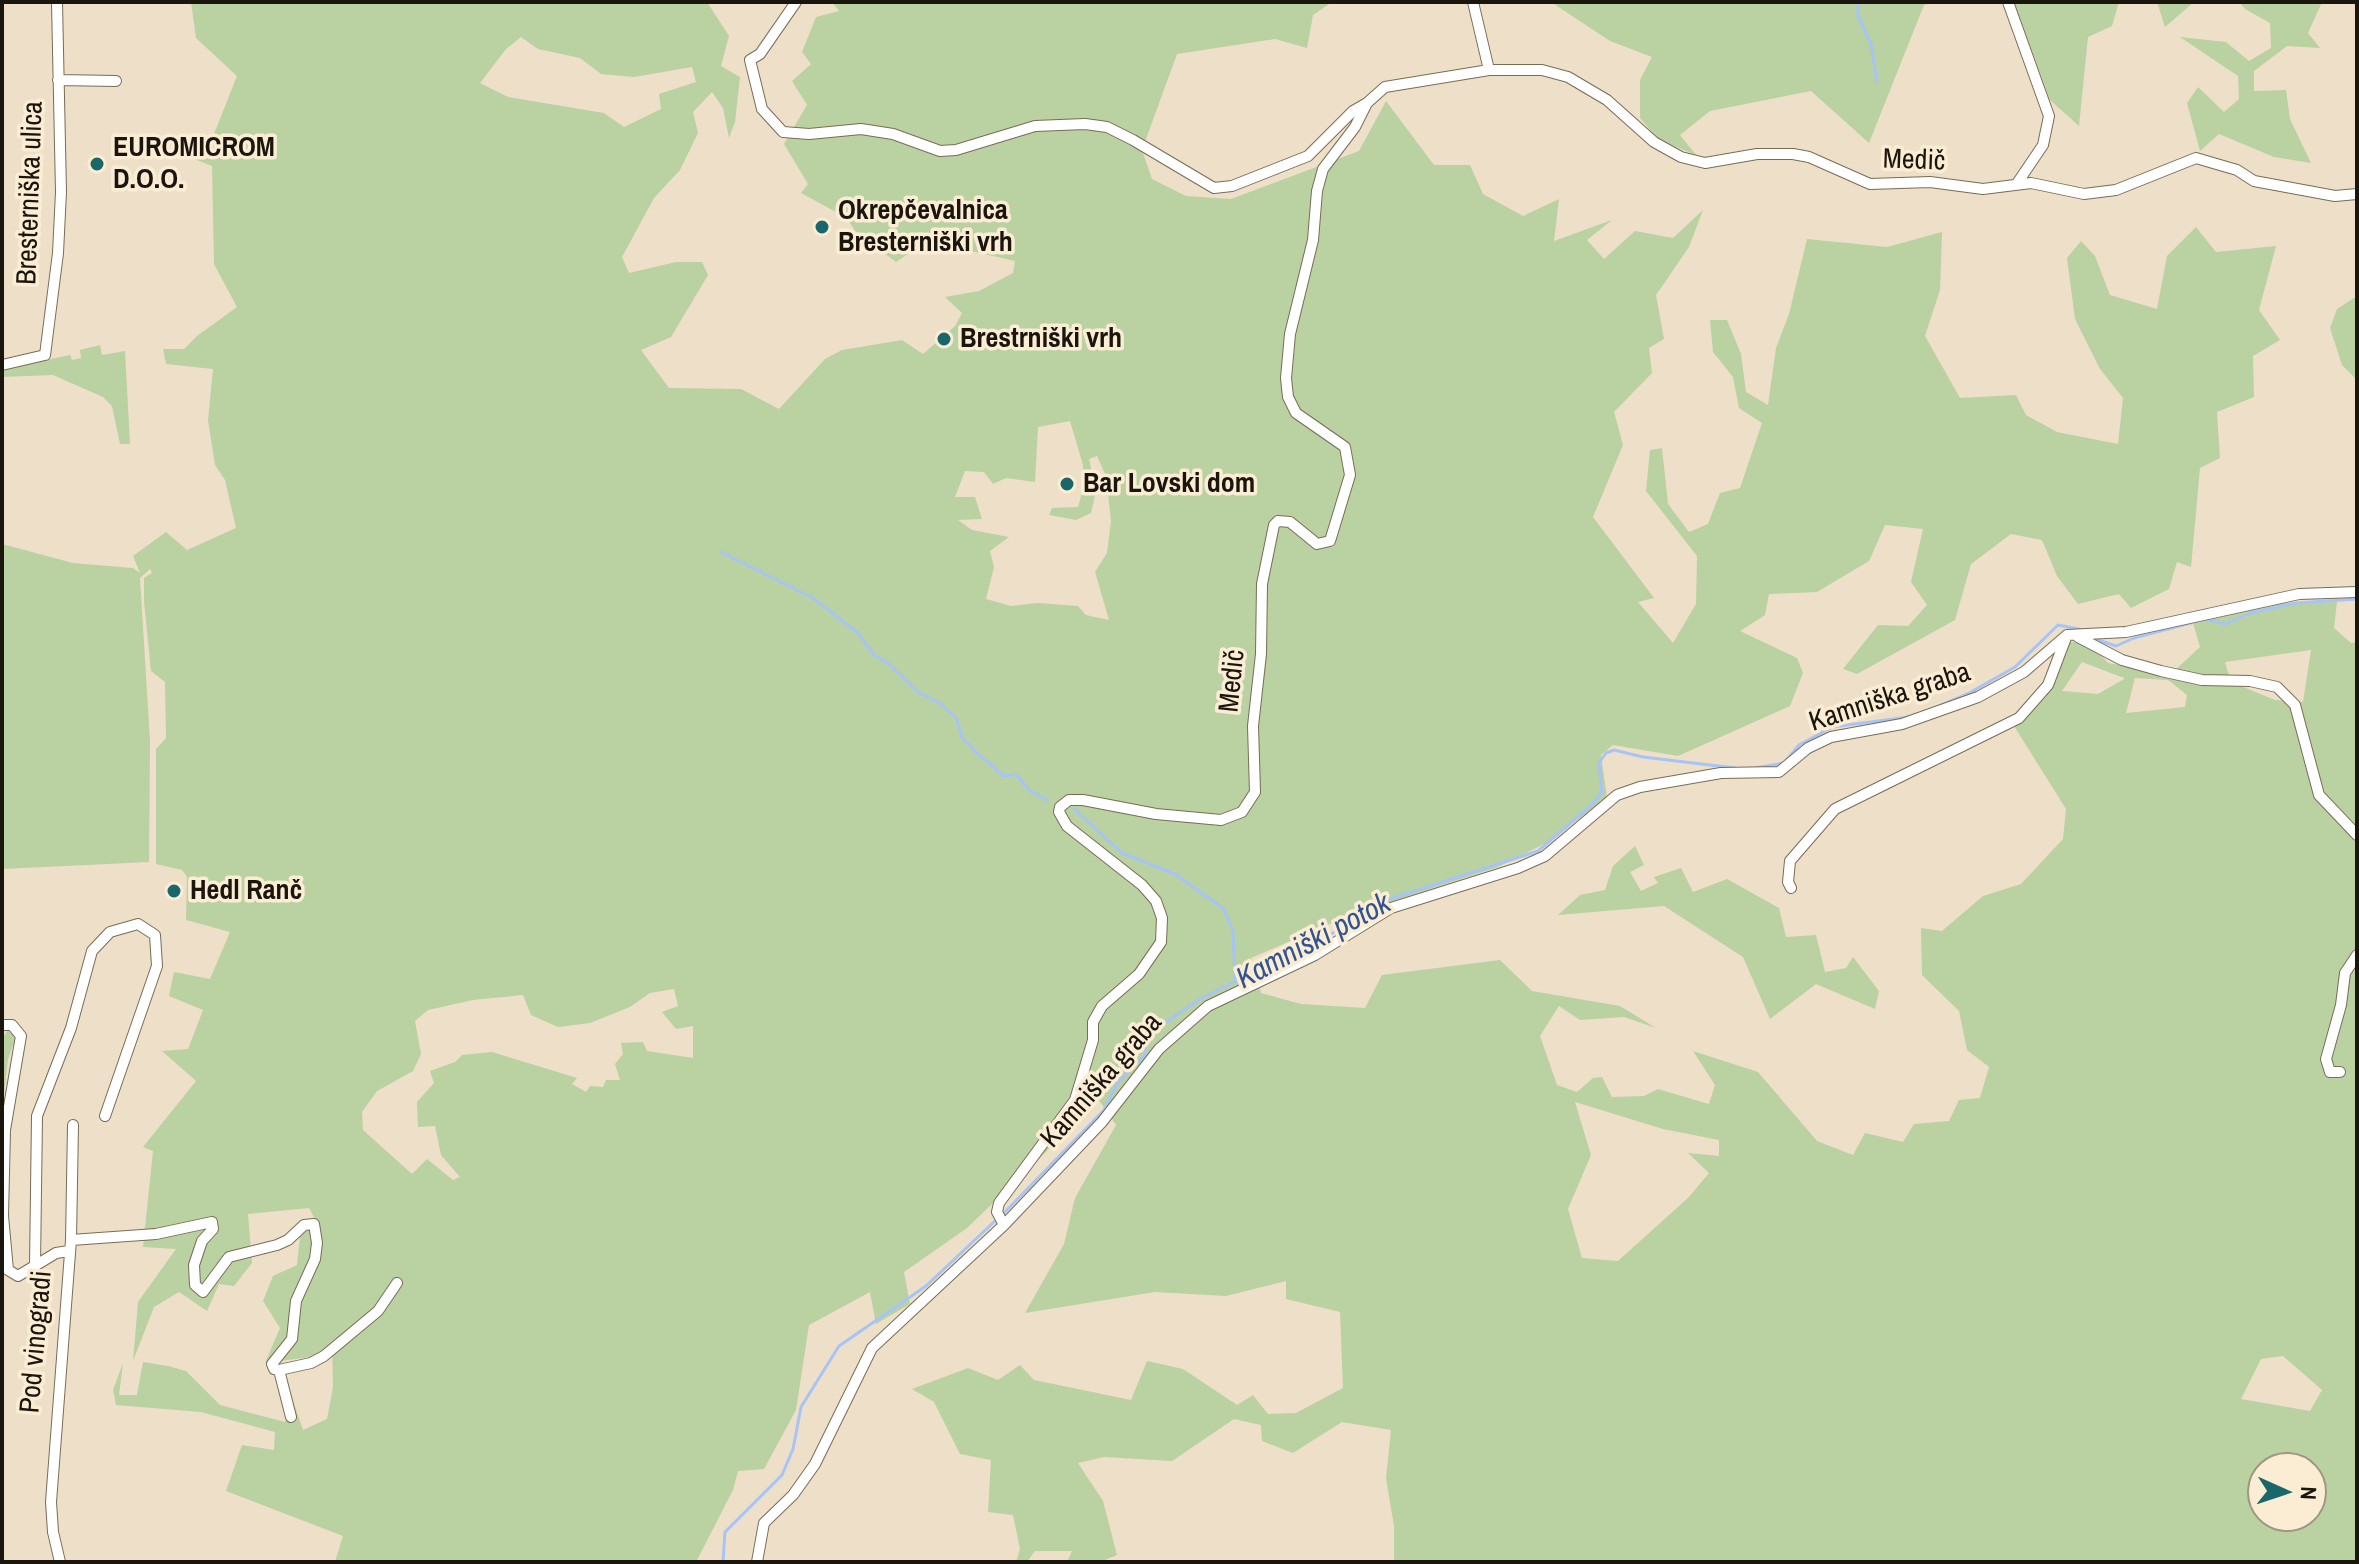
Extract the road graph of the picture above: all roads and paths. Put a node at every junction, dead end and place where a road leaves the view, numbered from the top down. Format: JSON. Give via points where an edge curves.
{"nodes":[{"id":1,"x":57,"y":2,"type":"edge"},
{"id":2,"x":796,"y":2,"type":"edge"},
{"id":3,"x":1473,"y":2,"type":"edge"},
{"id":4,"x":2008,"y":2,"type":"edge"},
{"id":5,"x":1489,"y":70,"type":"junction"},
{"id":6,"x":58,"y":80,"type":"junction"},
{"id":7,"x":116,"y":81,"type":"dead end"},
{"id":8,"x":1367,"y":103,"type":"junction"},
{"id":9,"x":2018,"y":182,"type":"junction"},
{"id":10,"x":2357,"y":194,"type":"edge"},
{"id":11,"x":2,"y":365,"type":"edge"},
{"id":12,"x":2357,"y":592,"type":"edge"},
{"id":13,"x":2077,"y":636,"type":"junction"},
{"id":14,"x":2357,"y":835,"type":"edge"},
{"id":15,"x":1791,"y":888,"type":"dead end"},
{"id":16,"x":2357,"y":955,"type":"edge"},
{"id":17,"x":2,"y":1025,"type":"edge"},
{"id":18,"x":2340,"y":1072,"type":"dead end"},
{"id":19,"x":105,"y":1116,"type":"dead end"},
{"id":20,"x":73,"y":1125,"type":"dead end"},
{"id":21,"x":1000,"y":1219,"type":"junction"},
{"id":22,"x":70,"y":1246,"type":"junction"},
{"id":23,"x":35,"y":1265,"type":"junction"},
{"id":24,"x":397,"y":1283,"type":"dead end"},
{"id":25,"x":279,"y":1370,"type":"junction"},
{"id":26,"x":291,"y":1417,"type":"dead end"},
{"id":27,"x":60,"y":1562,"type":"edge"},
{"id":28,"x":757,"y":1562,"type":"edge"}],
"edges":[{"from":1,"to":6,"type":"street","name":"Bresterniška ulica"},
{"from":2,"to":8,"type":"street","via":[[760,54],[750,60],[762,109],[783,132],[861,129],[940,151],[1035,126],[1085,124],[1107,127],[1214,188],[1308,156]]},
{"from":3,"to":5,"type":"street"},
{"from":4,"to":9,"type":"street","via":[[2049,116],[2043,145]]},
{"from":5,"to":8,"type":"street","name":"Medič","via":[[1385,87]]},
{"from":5,"to":9,"type":"street","name":"Medič","via":[[1542,70],[1568,77],[1607,100],[1654,142],[1705,163],[1793,154],[1870,184],[1930,182],[1983,189]]},
{"from":6,"to":7,"type":"street","name":"Bresterniška ulica"},
{"from":6,"to":11,"type":"street","name":"Bresterniška ulica","via":[[61,192],[45,355]]},
{"from":8,"to":21,"type":"street","name":"Medič","via":[[1323,169],[1286,378],[1296,413],[1345,447],[1350,475],[1330,541],[1317,544],[1290,522],[1274,525],[1262,584],[1253,726],[1255,792],[1242,812],[1221,820],[1083,800],[1069,800],[1060,807],[1067,826],[1156,901],[1161,942],[1139,974],[1102,1006],[1093,1022],[1093,1040],[1075,1100],[999,1203]]},
{"from":9,"to":10,"type":"street","name":"Medič","via":[[2101,193],[2196,158],[2254,181],[2335,196]]},
{"from":12,"to":13,"type":"street","name":"Kamniška graba","via":[[2299,594],[2157,627]]},
{"from":13,"to":14,"type":"street","via":[[2122,660],[2161,671],[2277,687],[2295,705],[2319,795]]},
{"from":13,"to":15,"type":"street","via":[[2048,685],[2019,718],[1835,809],[1790,861]]},
{"from":13,"to":21,"type":"street","name":"Kamniška graba","via":[[1978,697],[1902,724],[1831,737],[1779,772],[1721,773],[1617,795],[1545,856],[1391,908],[1315,955],[1208,1006],[1159,1049],[1102,1122]]},
{"from":16,"to":18,"type":"street","via":[[2345,973],[2326,1059],[2330,1072]]},
{"from":17,"to":23,"type":"street","via":[[12,1025],[21,1036],[5,1130],[6,1262],[18,1276]]},
{"from":19,"to":23,"type":"street","via":[[157,966],[155,935],[138,924],[110,932],[92,951],[71,1028],[37,1116]]},
{"from":20,"to":22,"type":"street","name":"Pod vinogradi"},
{"from":21,"to":28,"type":"street","name":"Kamniška graba","via":[[872,1348],[815,1464],[764,1523]]},
{"from":22,"to":23,"type":"street"},
{"from":22,"to":25,"type":"street","via":[[212,1222],[194,1265],[195,1285],[203,1292],[229,1257],[277,1245],[304,1225],[314,1224],[315,1259],[296,1301],[292,1339],[273,1359]]},
{"from":22,"to":27,"type":"street","name":"Pod vinogradi","via":[[51,1502]]},
{"from":24,"to":25,"type":"street","via":[[378,1311],[324,1356]]},
{"from":25,"to":26,"type":"street"}]}
